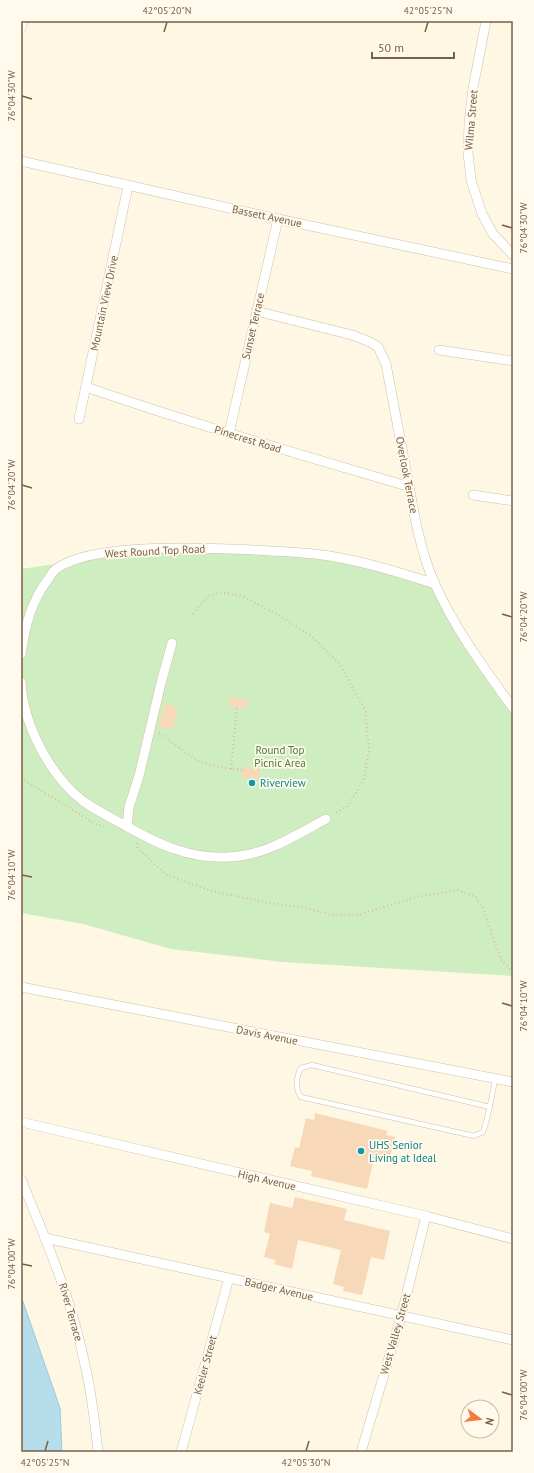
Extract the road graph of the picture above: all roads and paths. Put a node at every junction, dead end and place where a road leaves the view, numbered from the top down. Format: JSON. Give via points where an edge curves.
{"nodes":[{"id":1,"x":23,"y":21,"type":"edge"},
{"id":2,"x":486,"y":21,"type":"edge"},
{"id":3,"x":21,"y":28,"type":"edge"},
{"id":4,"x":21,"y":161,"type":"edge"},
{"id":5,"x":128,"y":186,"type":"junction"},
{"id":6,"x":278,"y":219,"type":"junction"},
{"id":7,"x":513,"y":255,"type":"edge"},
{"id":8,"x":513,"y":269,"type":"edge"},
{"id":9,"x":256,"y":311,"type":"junction"},
{"id":10,"x":439,"y":350,"type":"dead end"},
{"id":11,"x":513,"y":361,"type":"edge"},
{"id":12,"x":86,"y":387,"type":"junction"},
{"id":13,"x":79,"y":419,"type":"dead end"},
{"id":14,"x":229,"y":433,"type":"junction"},
{"id":15,"x":410,"y":487,"type":"junction"},
{"id":16,"x":473,"y":495,"type":"dead end"},
{"id":17,"x":513,"y":501,"type":"edge"},
{"id":18,"x":435,"y":584,"type":"junction"},
{"id":19,"x":193,"y":614,"type":"dead end"},
{"id":20,"x":172,"y":643,"type":"dead end"},
{"id":21,"x":21,"y":654,"type":"edge"},
{"id":22,"x":21,"y":682,"type":"edge"},
{"id":23,"x":237,"y":708,"type":"dead end"},
{"id":24,"x":513,"y":708,"type":"edge"},
{"id":25,"x":151,"y":726,"type":"junction"},
{"id":26,"x":231,"y":769,"type":"junction"},
{"id":27,"x":242,"y":770,"type":"dead end"},
{"id":28,"x":21,"y":778,"type":"edge"},
{"id":29,"x":326,"y":819,"type":"joint"},
{"id":30,"x":104,"y":826,"type":"dead end"},
{"id":31,"x":127,"y":827,"type":"junction"},
{"id":32,"x":136,"y":832,"type":"junction"},
{"id":33,"x":513,"y":972,"type":"edge"},
{"id":34,"x":21,"y":987,"type":"edge"},
{"id":35,"x":495,"y":1079,"type":"junction"},
{"id":36,"x":513,"y":1082,"type":"edge"},
{"id":37,"x":490,"y":1106,"type":"junction"},
{"id":38,"x":21,"y":1122,"type":"edge"},
{"id":39,"x":21,"y":1179,"type":"edge"},
{"id":40,"x":426,"y":1216,"type":"junction"},
{"id":41,"x":45,"y":1238,"type":"junction"},
{"id":42,"x":513,"y":1239,"type":"edge"},
{"id":43,"x":229,"y":1278,"type":"junction"},
{"id":44,"x":401,"y":1317,"type":"junction"},
{"id":45,"x":513,"y":1340,"type":"edge"},
{"id":46,"x":98,"y":1452,"type":"edge"},
{"id":47,"x":182,"y":1452,"type":"edge"},
{"id":48,"x":361,"y":1452,"type":"edge"}],
"edges":[{"from":1,"to":3,"type":"street"},
{"from":2,"to":7,"type":"street","name":"Wilma Street","via":[[469,123],[468,153],[471,180],[482,214],[494,234]]},
{"from":4,"to":5,"type":"street","name":"Bassett Avenue"},
{"from":5,"to":6,"type":"street","name":"Bassett Avenue"},
{"from":5,"to":12,"type":"street","name":"Mountain View Drive"},
{"from":6,"to":8,"type":"street","name":"Bassett Avenue"},
{"from":6,"to":9,"type":"street","name":"Sunset Terrace"},
{"from":9,"to":14,"type":"street","name":"Sunset Terrace"},
{"from":9,"to":15,"type":"street","name":"Overlook Terrace","via":[[352,334],[380,349],[386,364]]},
{"from":10,"to":11,"type":"street"},
{"from":12,"to":13,"type":"street","name":"Mountain View Drive"},
{"from":12,"to":14,"type":"street","name":"Pinecrest Road"},
{"from":14,"to":15,"type":"street","name":"Pinecrest Road"},
{"from":15,"to":18,"type":"street","name":"Overlook Terrace","via":[[422,549]]},
{"from":16,"to":17,"type":"street"},
{"from":18,"to":21,"type":"street","name":"West Round Top Road","via":[[383,567],[304,553],[215,549],[158,549],[106,553],[72,561],[56,570],[41,588],[28,619]]},
{"from":18,"to":24,"type":"street","name":"Overlook Terrace","via":[[462,634]]},
{"from":19,"to":29,"type":"path","via":[[207,597],[220,592],[244,597],[310,636],[339,663],[365,710],[369,749],[364,779],[348,805]]},
{"from":20,"to":25,"type":"street"},
{"from":22,"to":31,"type":"street","via":[[33,731],[44,754],[70,788],[88,804]]},
{"from":23,"to":26,"type":"path"},
{"from":25,"to":26,"type":"path","via":[[191,758]]},
{"from":25,"to":31,"type":"street","via":[[129,807]]},
{"from":26,"to":27,"type":"path"},
{"from":28,"to":30,"type":"path","via":[[97,825]]},
{"from":29,"to":32,"type":"street","via":[[283,843],[258,852],[229,857],[200,856],[176,850]]},
{"from":31,"to":32,"type":"street"},
{"from":32,"to":33,"type":"path","via":[[137,847],[166,874],[211,891],[332,915],[358,915],[417,898],[458,890],[476,896],[483,908],[501,960]]},
{"from":34,"to":35,"type":"street","name":"Davis Avenue"},
{"from":35,"to":36,"type":"street","name":"Davis Avenue"},
{"from":35,"to":37,"type":"lane"},
{"from":37,"to":37,"type":"lane","via":[[312,1065],[301,1068],[298,1074],[298,1093],[301,1097],[474,1136],[484,1132]]},
{"from":38,"to":40,"type":"street","name":"High Avenue"},
{"from":39,"to":41,"type":"street","name":"River Terrace"},
{"from":40,"to":42,"type":"street","name":"High Avenue"},
{"from":40,"to":44,"type":"street","name":"West Valley Street"},
{"from":41,"to":43,"type":"street","name":"Badger Avenue"},
{"from":41,"to":46,"type":"street","name":"River Terrace","via":[[64,1289],[85,1365]]},
{"from":43,"to":44,"type":"street","name":"Badger Avenue"},
{"from":43,"to":47,"type":"street","name":"Keeler Street"},
{"from":44,"to":45,"type":"street","name":"Badger Avenue"},
{"from":44,"to":48,"type":"street","name":"West Valley Street"}]}
